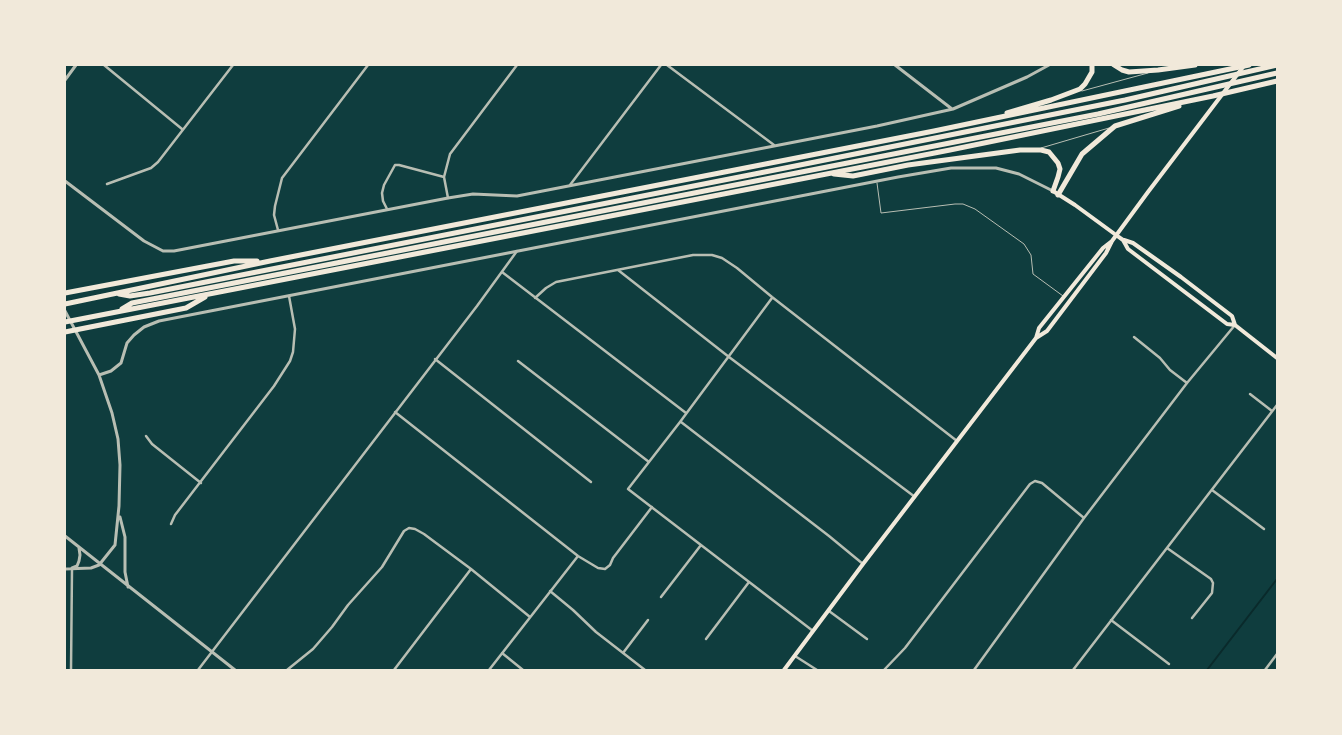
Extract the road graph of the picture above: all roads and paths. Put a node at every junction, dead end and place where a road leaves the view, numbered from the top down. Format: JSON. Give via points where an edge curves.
{"nodes":[{"id":1,"x":76,"y":65,"type":"edge"},
{"id":2,"x":104,"y":65,"type":"edge"},
{"id":3,"x":233,"y":65,"type":"edge"},
{"id":4,"x":368,"y":65,"type":"edge"},
{"id":5,"x":516,"y":65,"type":"edge"},
{"id":6,"x":661,"y":65,"type":"edge"},
{"id":7,"x":667,"y":65,"type":"edge"},
{"id":8,"x":895,"y":65,"type":"edge"},
{"id":9,"x":1049,"y":65,"type":"edge"},
{"id":10,"x":1092,"y":65,"type":"edge"},
{"id":11,"x":1195,"y":65,"type":"edge"},
{"id":12,"x":1244,"y":65,"type":"edge"},
{"id":13,"x":1249,"y":65,"type":"edge"},
{"id":14,"x":1277,"y":65,"type":"edge"},
{"id":15,"x":1114,"y":66,"type":"edge"},
{"id":16,"x":1158,"y":70,"type":"junction"},
{"id":17,"x":1277,"y":73,"type":"edge"},
{"id":18,"x":65,"y":80,"type":"edge"},
{"id":19,"x":1277,"y":81,"type":"edge"},
{"id":20,"x":1065,"y":95,"type":"junction"},
{"id":21,"x":1213,"y":96,"type":"junction"},
{"id":22,"x":953,"y":109,"type":"junction"},
{"id":23,"x":966,"y":125,"type":"junction"},
{"id":24,"x":1115,"y":126,"type":"junction"},
{"id":25,"x":183,"y":129,"type":"junction"},
{"id":26,"x":774,"y":145,"type":"junction"},
{"id":27,"x":1033,"y":150,"type":"junction"},
{"id":28,"x":826,"y":174,"type":"junction"},
{"id":29,"x":444,"y":177,"type":"junction"},
{"id":30,"x":65,"y":181,"type":"edge"},
{"id":31,"x":877,"y":181,"type":"junction"},
{"id":32,"x":107,"y":184,"type":"dead end"},
{"id":33,"x":569,"y":187,"type":"junction"},
{"id":34,"x":1055,"y":193,"type":"junction"},
{"id":35,"x":448,"y":198,"type":"junction"},
{"id":36,"x":386,"y":210,"type":"junction"},
{"id":37,"x":278,"y":230,"type":"junction"},
{"id":38,"x":1116,"y":235,"type":"junction"},
{"id":39,"x":1123,"y":240,"type":"junction"},
{"id":40,"x":1112,"y":241,"type":"junction"},
{"id":41,"x":517,"y":251,"type":"junction"},
{"id":42,"x":270,"y":261,"type":"junction"},
{"id":43,"x":618,"y":270,"type":"junction"},
{"id":44,"x":502,"y":272,"type":"junction"},
{"id":45,"x":65,"y":293,"type":"edge"},
{"id":46,"x":116,"y":293,"type":"junction"},
{"id":47,"x":210,"y":295,"type":"junction"},
{"id":48,"x":289,"y":296,"type":"junction"},
{"id":49,"x":1064,"y":297,"type":"junction"},
{"id":50,"x":535,"y":298,"type":"junction"},
{"id":51,"x":772,"y":298,"type":"junction"},
{"id":52,"x":65,"y":304,"type":"edge"},
{"id":53,"x":65,"y":311,"type":"edge"},
{"id":54,"x":120,"y":311,"type":"junction"},
{"id":55,"x":65,"y":322,"type":"edge"},
{"id":56,"x":1235,"y":325,"type":"junction"},
{"id":57,"x":67,"y":331,"type":"edge"},
{"id":58,"x":1134,"y":337,"type":"dead end"},
{"id":59,"x":1036,"y":338,"type":"junction"},
{"id":60,"x":729,"y":357,"type":"junction"},
{"id":61,"x":1277,"y":358,"type":"edge"},
{"id":62,"x":435,"y":359,"type":"junction"},
{"id":63,"x":518,"y":361,"type":"dead end"},
{"id":64,"x":99,"y":375,"type":"junction"},
{"id":65,"x":1188,"y":383,"type":"junction"},
{"id":66,"x":1250,"y":394,"type":"dead end"},
{"id":67,"x":1277,"y":405,"type":"edge"},
{"id":68,"x":1272,"y":411,"type":"junction"},
{"id":69,"x":395,"y":412,"type":"junction"},
{"id":70,"x":686,"y":413,"type":"junction"},
{"id":71,"x":680,"y":422,"type":"junction"},
{"id":72,"x":146,"y":436,"type":"dead end"},
{"id":73,"x":957,"y":441,"type":"junction"},
{"id":74,"x":649,"y":462,"type":"junction"},
{"id":75,"x":201,"y":482,"type":"junction"},
{"id":76,"x":591,"y":482,"type":"dead end"},
{"id":77,"x":1212,"y":490,"type":"junction"},
{"id":78,"x":915,"y":497,"type":"junction"},
{"id":79,"x":652,"y":507,"type":"junction"},
{"id":80,"x":119,"y":514,"type":"junction"},
{"id":81,"x":1084,"y":518,"type":"junction"},
{"id":82,"x":171,"y":524,"type":"dead end"},
{"id":83,"x":1264,"y":529,"type":"dead end"},
{"id":84,"x":65,"y":536,"type":"edge"},
{"id":85,"x":701,"y":545,"type":"junction"},
{"id":86,"x":79,"y":548,"type":"junction"},
{"id":87,"x":1168,"y":548,"type":"junction"},
{"id":88,"x":578,"y":556,"type":"junction"},
{"id":89,"x":863,"y":564,"type":"junction"},
{"id":90,"x":100,"y":565,"type":"junction"},
{"id":91,"x":65,"y":569,"type":"edge"},
{"id":92,"x":72,"y":569,"type":"junction"},
{"id":93,"x":471,"y":569,"type":"junction"},
{"id":94,"x":749,"y":582,"type":"junction"},
{"id":95,"x":128,"y":587,"type":"junction"},
{"id":96,"x":550,"y":591,"type":"junction"},
{"id":97,"x":661,"y":597,"type":"dead end"},
{"id":98,"x":829,"y":611,"type":"junction"},
{"id":99,"x":530,"y":617,"type":"junction"},
{"id":100,"x":1192,"y":618,"type":"dead end"},
{"id":101,"x":648,"y":620,"type":"dead end"},
{"id":102,"x":1111,"y":620,"type":"junction"},
{"id":103,"x":814,"y":631,"type":"junction"},
{"id":104,"x":706,"y":639,"type":"dead end"},
{"id":105,"x":867,"y":639,"type":"dead end"},
{"id":106,"x":212,"y":653,"type":"junction"},
{"id":107,"x":502,"y":653,"type":"junction"},
{"id":108,"x":622,"y":653,"type":"junction"},
{"id":109,"x":1277,"y":654,"type":"edge"},
{"id":110,"x":795,"y":656,"type":"junction"},
{"id":111,"x":1169,"y":664,"type":"dead end"},
{"id":112,"x":71,"y":670,"type":"edge"},
{"id":113,"x":198,"y":670,"type":"edge"},
{"id":114,"x":235,"y":670,"type":"edge"},
{"id":115,"x":287,"y":670,"type":"edge"},
{"id":116,"x":394,"y":670,"type":"edge"},
{"id":117,"x":489,"y":670,"type":"edge"},
{"id":118,"x":524,"y":670,"type":"edge"},
{"id":119,"x":645,"y":670,"type":"edge"},
{"id":120,"x":784,"y":670,"type":"edge"},
{"id":121,"x":816,"y":670,"type":"edge"},
{"id":122,"x":884,"y":670,"type":"edge"},
{"id":123,"x":974,"y":670,"type":"edge"},
{"id":124,"x":1073,"y":670,"type":"edge"},
{"id":125,"x":1265,"y":670,"type":"edge"}],
"edges":[{"from":1,"to":18,"type":"street"},
{"from":2,"to":25,"type":"street"},
{"from":3,"to":25,"type":"street"},
{"from":4,"to":37,"type":"street","via":[[282,178],[274,215]]},
{"from":5,"to":29,"type":"street","via":[[450,154]]},
{"from":6,"to":33,"type":"street"},
{"from":7,"to":26,"type":"street"},
{"from":8,"to":22,"type":"street"},
{"from":9,"to":22,"type":"street"},
{"from":10,"to":20,"type":"highway","via":[[1085,84]]},
{"from":11,"to":16,"type":"highway"},
{"from":12,"to":38,"type":"main road"},
{"from":13,"to":23,"type":"highway"},
{"from":14,"to":46,"type":"highway","via":[[1066,112],[273,269],[130,296]]},
{"from":15,"to":16,"type":"highway","via":[[1129,72]]},
{"from":16,"to":20,"type":"lane"},
{"from":17,"to":54,"type":"highway","via":[[1098,114],[132,303]]},
{"from":19,"to":21,"type":"highway"},
{"from":20,"to":23,"type":"highway"},
{"from":21,"to":24,"type":"highway"},
{"from":21,"to":28,"type":"highway"},
{"from":22,"to":26,"type":"street"},
{"from":23,"to":42,"type":"highway"},
{"from":24,"to":27,"type":"lane"},
{"from":24,"to":34,"type":"highway","via":[[1082,154]]},
{"from":25,"to":32,"type":"street","via":[[151,168]]},
{"from":26,"to":33,"type":"street"},
{"from":27,"to":28,"type":"highway","via":[[945,160],[852,176]]},
{"from":27,"to":34,"type":"highway","via":[[1049,152],[1058,163],[1060,169]]},
{"from":28,"to":47,"type":"highway"},
{"from":29,"to":35,"type":"street"},
{"from":29,"to":36,"type":"street","via":[[395,165],[382,193]]},
{"from":30,"to":37,"type":"street","via":[[144,241],[163,251]]},
{"from":31,"to":34,"type":"street","via":[[951,168],[996,168],[1019,174]]},
{"from":31,"to":41,"type":"street"},
{"from":31,"to":49,"type":"lane","via":[[881,214],[963,204],[985,215],[1024,244],[1031,256],[1033,274]]},
{"from":33,"to":35,"type":"street","via":[[517,196],[473,194]]},
{"from":34,"to":38,"type":"main road"},
{"from":35,"to":36,"type":"street"},
{"from":36,"to":37,"type":"street"},
{"from":38,"to":39,"type":"main road"},
{"from":38,"to":40,"type":"main road"},
{"from":39,"to":56,"type":"main road","via":[[1128,248],[1219,319]]},
{"from":39,"to":56,"type":"main road","via":[[1133,243],[1181,277],[1232,316]]},
{"from":40,"to":49,"type":"main road"},
{"from":40,"to":59,"type":"main road","via":[[1047,331]]},
{"from":41,"to":44,"type":"street"},
{"from":41,"to":48,"type":"street"},
{"from":42,"to":45,"type":"highway","via":[[234,262]]},
{"from":42,"to":46,"type":"highway"},
{"from":43,"to":50,"type":"street","via":[[556,282]]},
{"from":43,"to":51,"type":"street","via":[[692,255],[712,255],[737,268]]},
{"from":43,"to":60,"type":"street"},
{"from":44,"to":50,"type":"street"},
{"from":44,"to":62,"type":"street"},
{"from":46,"to":52,"type":"highway"},
{"from":47,"to":54,"type":"highway"},
{"from":47,"to":57,"type":"highway","via":[[186,308]]},
{"from":48,"to":64,"type":"street","via":[[144,327],[128,342],[121,363]]},
{"from":48,"to":75,"type":"street","via":[[295,329],[294,352],[290,361]]},
{"from":49,"to":59,"type":"main road","via":[[1039,328]]},
{"from":50,"to":70,"type":"street"},
{"from":51,"to":60,"type":"street"},
{"from":51,"to":73,"type":"street"},
{"from":53,"to":64,"type":"street"},
{"from":54,"to":55,"type":"highway"},
{"from":56,"to":61,"type":"main road"},
{"from":56,"to":65,"type":"street"},
{"from":58,"to":65,"type":"street"},
{"from":59,"to":73,"type":"main road"},
{"from":60,"to":70,"type":"street"},
{"from":60,"to":78,"type":"street"},
{"from":62,"to":69,"type":"street"},
{"from":62,"to":76,"type":"street"},
{"from":63,"to":74,"type":"street"},
{"from":64,"to":80,"type":"street","via":[[118,439]]},
{"from":65,"to":81,"type":"street"},
{"from":66,"to":68,"type":"street"},
{"from":67,"to":68,"type":"street"},
{"from":68,"to":77,"type":"street"},
{"from":69,"to":88,"type":"street"},
{"from":69,"to":106,"type":"street"},
{"from":70,"to":71,"type":"street"},
{"from":71,"to":74,"type":"street"},
{"from":71,"to":89,"type":"street"},
{"from":72,"to":75,"type":"street"},
{"from":73,"to":78,"type":"main road"},
{"from":74,"to":79,"type":"street","via":[[628,488]]},
{"from":75,"to":82,"type":"street"},
{"from":77,"to":83,"type":"street"},
{"from":77,"to":87,"type":"street"},
{"from":78,"to":89,"type":"main road"},
{"from":79,"to":85,"type":"street"},
{"from":79,"to":88,"type":"street","via":[[605,569]]},
{"from":80,"to":90,"type":"street","via":[[115,545]]},
{"from":80,"to":95,"type":"street","via":[[125,537]]},
{"from":81,"to":122,"type":"street","via":[[1042,483],[1035,481],[1030,484],[905,648]]},
{"from":81,"to":123,"type":"street"},
{"from":84,"to":86,"type":"street"},
{"from":85,"to":94,"type":"street"},
{"from":85,"to":97,"type":"street"},
{"from":86,"to":90,"type":"street"},
{"from":86,"to":92,"type":"street","via":[[79,561]]},
{"from":87,"to":100,"type":"street","via":[[1213,583],[1212,593]]},
{"from":87,"to":102,"type":"street"},
{"from":88,"to":96,"type":"street"},
{"from":89,"to":98,"type":"main road"},
{"from":90,"to":92,"type":"street"},
{"from":90,"to":95,"type":"street"},
{"from":91,"to":92,"type":"street"},
{"from":92,"to":112,"type":"street"},
{"from":93,"to":99,"type":"street"},
{"from":93,"to":115,"type":"street","via":[[415,528],[409,528],[382,567],[332,627],[313,649]]},
{"from":93,"to":116,"type":"street"},
{"from":94,"to":103,"type":"street"},
{"from":94,"to":104,"type":"street"},
{"from":95,"to":106,"type":"street"},
{"from":96,"to":99,"type":"street"},
{"from":96,"to":108,"type":"street"},
{"from":98,"to":103,"type":"main road"},
{"from":98,"to":105,"type":"street"},
{"from":99,"to":107,"type":"street"},
{"from":101,"to":108,"type":"street"},
{"from":102,"to":111,"type":"street"},
{"from":102,"to":124,"type":"street"},
{"from":103,"to":110,"type":"main road"},
{"from":106,"to":113,"type":"street"},
{"from":106,"to":114,"type":"street"},
{"from":107,"to":117,"type":"street"},
{"from":107,"to":118,"type":"street"},
{"from":108,"to":119,"type":"street"},
{"from":109,"to":125,"type":"street"},
{"from":110,"to":120,"type":"main road"},
{"from":110,"to":121,"type":"street"}]}
